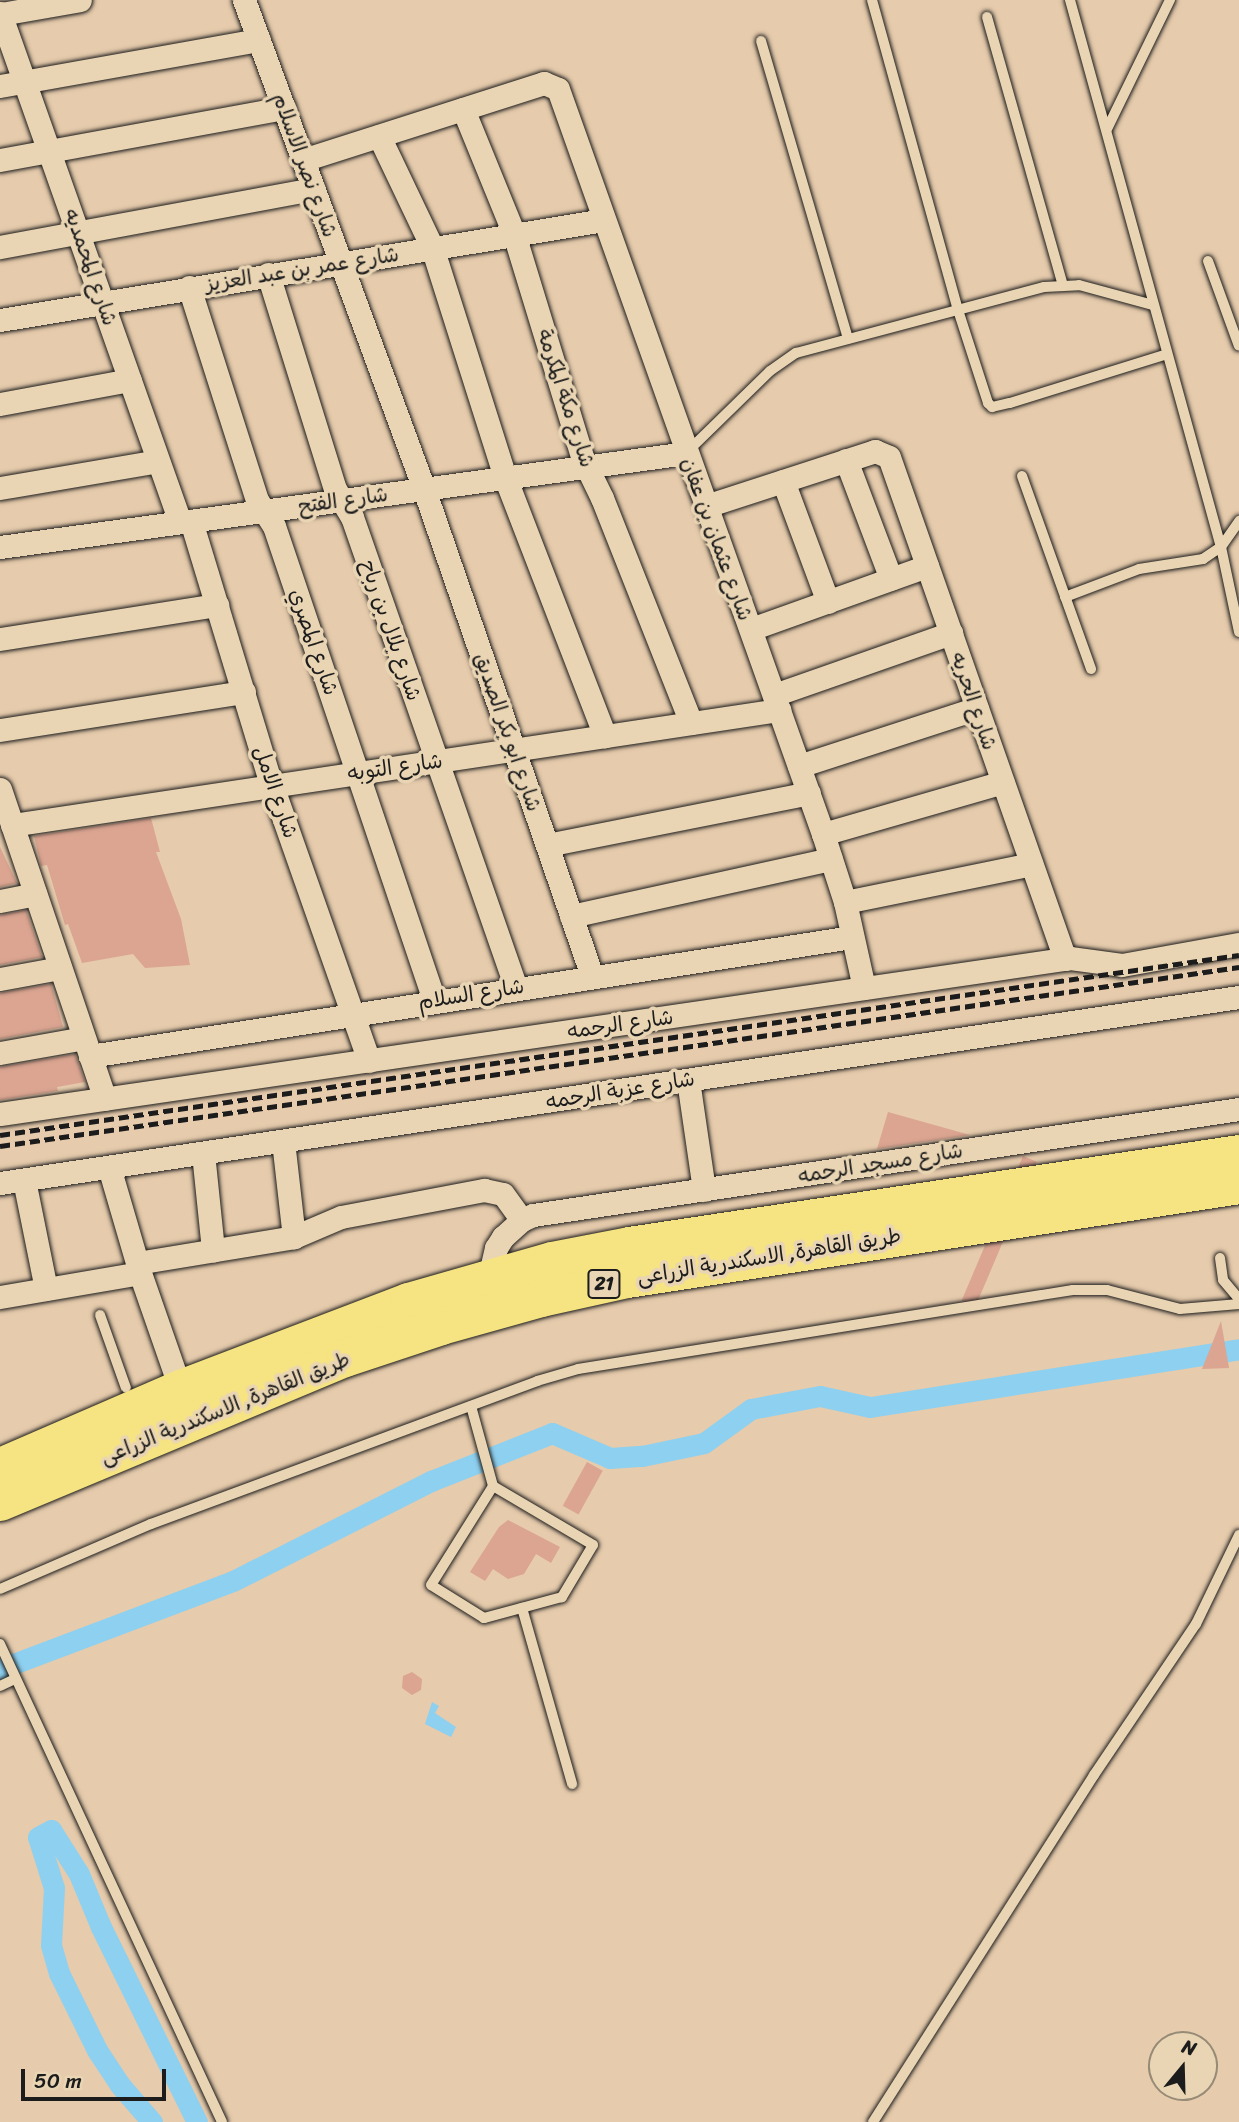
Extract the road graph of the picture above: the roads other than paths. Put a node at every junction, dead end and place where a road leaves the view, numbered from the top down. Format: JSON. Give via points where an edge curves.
{"nodes":[{"id":1,"x":8,"y":0,"type":"edge"},
{"id":2,"x":80,"y":0,"type":"edge"},
{"id":3,"x":244,"y":0,"type":"edge"},
{"id":4,"x":872,"y":0,"type":"edge"},
{"id":5,"x":1070,"y":0,"type":"edge"},
{"id":6,"x":1170,"y":0,"type":"edge"},
{"id":7,"x":0,"y":13,"type":"edge"},
{"id":8,"x":987,"y":17,"type":"dead end"},
{"id":9,"x":259,"y":40,"type":"junction"},
{"id":10,"x":761,"y":41,"type":"dead end"},
{"id":11,"x":25,"y":81,"type":"junction"},
{"id":12,"x":0,"y":86,"type":"edge"},
{"id":13,"x":284,"y":108,"type":"junction"},
{"id":14,"x":463,"y":109,"type":"junction"},
{"id":15,"x":1107,"y":129,"type":"junction"},
{"id":16,"x":379,"y":136,"type":"junction"},
{"id":17,"x":50,"y":152,"type":"junction"},
{"id":18,"x":0,"y":160,"type":"edge"},
{"id":19,"x":303,"y":160,"type":"junction"},
{"id":20,"x":314,"y":189,"type":"junction"},
{"id":21,"x":604,"y":220,"type":"junction"},
{"id":22,"x":78,"y":232,"type":"junction"},
{"id":23,"x":514,"y":234,"type":"junction"},
{"id":24,"x":0,"y":247,"type":"edge"},
{"id":25,"x":432,"y":247,"type":"junction"},
{"id":26,"x":1208,"y":261,"type":"dead end"},
{"id":27,"x":341,"y":262,"type":"junction"},
{"id":28,"x":268,"y":274,"type":"junction"},
{"id":29,"x":1063,"y":285,"type":"junction"},
{"id":30,"x":189,"y":287,"type":"junction"},
{"id":31,"x":102,"y":301,"type":"junction"},
{"id":32,"x":1153,"y":305,"type":"junction"},
{"id":33,"x":958,"y":310,"type":"junction"},
{"id":34,"x":0,"y":320,"type":"edge"},
{"id":35,"x":848,"y":339,"type":"junction"},
{"id":36,"x":1239,"y":346,"type":"edge"},
{"id":37,"x":1167,"y":354,"type":"junction"},
{"id":38,"x":130,"y":380,"type":"junction"},
{"id":39,"x":0,"y":404,"type":"edge"},
{"id":40,"x":686,"y":453,"type":"junction"},
{"id":41,"x":846,"y":460,"type":"junction"},
{"id":42,"x":158,"y":461,"type":"junction"},
{"id":43,"x":586,"y":467,"type":"junction"},
{"id":44,"x":1021,"y":476,"type":"dead end"},
{"id":45,"x":505,"y":477,"type":"junction"},
{"id":46,"x":783,"y":481,"type":"junction"},
{"id":47,"x":0,"y":488,"type":"edge"},
{"id":48,"x":424,"y":489,"type":"junction"},
{"id":49,"x":340,"y":500,"type":"junction"},
{"id":50,"x":706,"y":506,"type":"junction"},
{"id":51,"x":264,"y":511,"type":"junction"},
{"id":52,"x":1239,"y":521,"type":"edge"},
{"id":53,"x":185,"y":522,"type":"junction"},
{"id":54,"x":0,"y":547,"type":"edge"},
{"id":55,"x":1221,"y":547,"type":"junction"},
{"id":56,"x":927,"y":566,"type":"junction"},
{"id":57,"x":891,"y":579,"type":"junction"},
{"id":58,"x":1065,"y":597,"type":"junction"},
{"id":59,"x":828,"y":602,"type":"junction"},
{"id":60,"x":217,"y":605,"type":"junction"},
{"id":61,"x":751,"y":629,"type":"junction"},
{"id":62,"x":1239,"y":632,"type":"edge"},
{"id":63,"x":951,"y":633,"type":"junction"},
{"id":64,"x":0,"y":639,"type":"edge"},
{"id":65,"x":1091,"y":669,"type":"dead end"},
{"id":66,"x":244,"y":692,"type":"junction"},
{"id":67,"x":776,"y":702,"type":"junction"},
{"id":68,"x":977,"y":708,"type":"junction"},
{"id":69,"x":691,"y":723,"type":"junction"},
{"id":70,"x":0,"y":730,"type":"edge"},
{"id":71,"x":605,"y":736,"type":"junction"},
{"id":72,"x":514,"y":749,"type":"junction"},
{"id":73,"x":437,"y":761,"type":"junction"},
{"id":74,"x":799,"y":766,"type":"junction"},
{"id":75,"x":358,"y":773,"type":"junction"},
{"id":76,"x":1003,"y":782,"type":"junction"},
{"id":77,"x":273,"y":785,"type":"junction"},
{"id":78,"x":0,"y":789,"type":"edge"},
{"id":79,"x":809,"y":793,"type":"junction"},
{"id":80,"x":8,"y":827,"type":"edge"},
{"id":81,"x":823,"y":834,"type":"junction"},
{"id":82,"x":547,"y":845,"type":"junction"},
{"id":83,"x":831,"y":859,"type":"junction"},
{"id":84,"x":1031,"y":864,"type":"junction"},
{"id":85,"x":35,"y":894,"type":"junction"},
{"id":86,"x":0,"y":901,"type":"edge"},
{"id":87,"x":845,"y":902,"type":"junction"},
{"id":88,"x":572,"y":916,"type":"junction"},
{"id":89,"x":852,"y":937,"type":"junction"},
{"id":90,"x":1239,"y":944,"type":"edge"},
{"id":91,"x":1065,"y":959,"type":"junction"},
{"id":92,"x":60,"y":968,"type":"junction"},
{"id":93,"x":592,"y":976,"type":"junction"},
{"id":94,"x":0,"y":979,"type":"edge"},
{"id":95,"x":516,"y":987,"type":"junction"},
{"id":96,"x":864,"y":988,"type":"junction"},
{"id":97,"x":1239,"y":998,"type":"edge"},
{"id":98,"x":434,"y":1000,"type":"junction"},
{"id":99,"x":353,"y":1013,"type":"junction"},
{"id":100,"x":87,"y":1047,"type":"junction"},
{"id":101,"x":0,"y":1053,"type":"edge"},
{"id":102,"x":369,"y":1060,"type":"junction"},
{"id":103,"x":688,"y":1080,"type":"junction"},
{"id":104,"x":105,"y":1099,"type":"junction"},
{"id":105,"x":1239,"y":1109,"type":"edge"},
{"id":106,"x":0,"y":1114,"type":"edge"},
{"id":107,"x":284,"y":1141,"type":"junction"},
{"id":108,"x":203,"y":1153,"type":"junction"},
{"id":109,"x":1239,"y":1153,"type":"edge"},
{"id":110,"x":109,"y":1167,"type":"junction"},
{"id":111,"x":24,"y":1180,"type":"junction"},
{"id":112,"x":0,"y":1183,"type":"edge"},
{"id":113,"x":1239,"y":1185,"type":"edge"},
{"id":114,"x":704,"y":1190,"type":"junction"},
{"id":115,"x":522,"y":1220,"type":"junction"},
{"id":116,"x":294,"y":1237,"type":"junction"},
{"id":117,"x":213,"y":1250,"type":"junction"},
{"id":118,"x":1220,"y":1258,"type":"dead end"},
{"id":119,"x":138,"y":1268,"type":"junction"},
{"id":120,"x":489,"y":1278,"type":"junction"},
{"id":121,"x":46,"y":1289,"type":"junction"},
{"id":122,"x":0,"y":1297,"type":"edge"},
{"id":123,"x":1239,"y":1302,"type":"edge"},
{"id":124,"x":100,"y":1315,"type":"dead end"},
{"id":125,"x":126,"y":1388,"type":"dead end"},
{"id":126,"x":180,"y":1388,"type":"junction"},
{"id":127,"x":471,"y":1406,"type":"junction"},
{"id":128,"x":0,"y":1466,"type":"edge"},
{"id":129,"x":493,"y":1486,"type":"junction"},
{"id":130,"x":0,"y":1502,"type":"edge"},
{"id":131,"x":1239,"y":1535,"type":"edge"},
{"id":132,"x":0,"y":1589,"type":"edge"},
{"id":133,"x":522,"y":1608,"type":"junction"},
{"id":134,"x":2,"y":1648,"type":"edge"},
{"id":135,"x":15,"y":1679,"type":"junction"},
{"id":136,"x":0,"y":1686,"type":"edge"},
{"id":137,"x":572,"y":1784,"type":"dead end"},
{"id":138,"x":222,"y":2122,"type":"edge"},
{"id":139,"x":873,"y":2122,"type":"edge"}],
"edges":[{"from":1,"to":7,"type":"street"},
{"from":2,"to":7,"type":"street"},
{"from":3,"to":9,"type":"street","name":"شارع نصر الاسلام"},
{"from":4,"to":33,"type":"lane"},
{"from":5,"to":15,"type":"lane"},
{"from":6,"to":15,"type":"lane"},
{"from":7,"to":11,"type":"street","name":"شارع المحمديه"},
{"from":8,"to":29,"type":"lane"},
{"from":9,"to":11,"type":"street"},
{"from":9,"to":13,"type":"street","name":"شارع نصر الاسلام"},
{"from":10,"to":35,"type":"lane"},
{"from":11,"to":12,"type":"street"},
{"from":11,"to":17,"type":"street","name":"شارع المحمديه"},
{"from":13,"to":17,"type":"street"},
{"from":13,"to":19,"type":"street","name":"شارع نصر الاسلام"},
{"from":14,"to":16,"type":"street"},
{"from":14,"to":21,"type":"street","name":"شارع عثمان بن عفان","via":[[544,83],[555,86]]},
{"from":14,"to":23,"type":"street","name":"شارع مكة المكرمة"},
{"from":15,"to":32,"type":"lane"},
{"from":16,"to":19,"type":"street"},
{"from":16,"to":25,"type":"street"},
{"from":17,"to":18,"type":"street"},
{"from":17,"to":22,"type":"street","name":"شارع المحمديه"},
{"from":19,"to":20,"type":"street","name":"شارع نصر الاسلام"},
{"from":20,"to":22,"type":"street"},
{"from":20,"to":27,"type":"street","name":"شارع نصر الاسلام"},
{"from":21,"to":23,"type":"street","name":"شارع عمر بن عبد العزيز"},
{"from":21,"to":40,"type":"street","name":"شارع عثمان بن عفان"},
{"from":22,"to":24,"type":"street"},
{"from":22,"to":31,"type":"street","name":"شارع المحمديه"},
{"from":23,"to":25,"type":"street","name":"شارع عمر بن عبد العزيز"},
{"from":23,"to":43,"type":"street","name":"شارع مكة المكرمة"},
{"from":25,"to":27,"type":"street","name":"شارع عمر بن عبد العزيز"},
{"from":25,"to":45,"type":"street"},
{"from":26,"to":36,"type":"lane"},
{"from":27,"to":28,"type":"street","name":"شارع عمر بن عبد العزيز"},
{"from":27,"to":48,"type":"street","name":"شارع نصر الاسلام"},
{"from":28,"to":30,"type":"street","name":"شارع عمر بن عبد العزيز"},
{"from":28,"to":49,"type":"street","name":"شارع بلال بن رباح"},
{"from":29,"to":32,"type":"lane","via":[[1106,290]]},
{"from":29,"to":33,"type":"lane"},
{"from":30,"to":31,"type":"street","name":"شارع عمر بن عبد العزيز"},
{"from":30,"to":51,"type":"street","name":"شارع المصري"},
{"from":31,"to":34,"type":"street","name":"شارع عمر بن عبد العزيز"},
{"from":31,"to":38,"type":"street","name":"شارع المحمديه"},
{"from":32,"to":37,"type":"lane"},
{"from":33,"to":35,"type":"lane"},
{"from":33,"to":37,"type":"lane","via":[[992,407]]},
{"from":35,"to":40,"type":"lane","via":[[782,361]]},
{"from":37,"to":55,"type":"lane"},
{"from":38,"to":39,"type":"street"},
{"from":38,"to":42,"type":"street","name":"شارع المحمديه"},
{"from":40,"to":43,"type":"street","name":"شارع الفتح"},
{"from":40,"to":50,"type":"street","name":"شارع عثمان بن عفان"},
{"from":41,"to":46,"type":"street"},
{"from":41,"to":56,"type":"street","name":"شارع الحريه","via":[[875,451],[883,452],[890,461]]},
{"from":41,"to":57,"type":"street"},
{"from":42,"to":47,"type":"street"},
{"from":42,"to":53,"type":"street","name":"شارع المحمديه"},
{"from":43,"to":45,"type":"street","name":"شارع الفتح"},
{"from":43,"to":69,"type":"street","name":"شارع مكة المكرمة"},
{"from":44,"to":58,"type":"lane"},
{"from":45,"to":48,"type":"street","name":"شارع الفتح"},
{"from":45,"to":71,"type":"street"},
{"from":46,"to":50,"type":"street"},
{"from":46,"to":59,"type":"street"},
{"from":48,"to":49,"type":"street","name":"شارع الفتح"},
{"from":48,"to":72,"type":"street","name":"شارع ابو بكر الصديق"},
{"from":49,"to":51,"type":"street","name":"شارع الفتح"},
{"from":49,"to":73,"type":"street","name":"شارع بلال بن رباح","via":[[352,517]]},
{"from":50,"to":61,"type":"street","name":"شارع عثمان بن عفان"},
{"from":51,"to":53,"type":"street","name":"شارع الفتح"},
{"from":51,"to":75,"type":"street","name":"شارع المصري","via":[[275,526]]},
{"from":52,"to":55,"type":"lane"},
{"from":53,"to":54,"type":"street","name":"شارع الفتح"},
{"from":53,"to":60,"type":"street","name":"شارع الامل"},
{"from":55,"to":58,"type":"lane","via":[[1203,559],[1139,569]]},
{"from":55,"to":62,"type":"lane"},
{"from":56,"to":57,"type":"street"},
{"from":56,"to":63,"type":"street","name":"شارع الحريه"},
{"from":57,"to":59,"type":"street"},
{"from":58,"to":65,"type":"lane"},
{"from":59,"to":61,"type":"street"},
{"from":60,"to":64,"type":"street"},
{"from":60,"to":66,"type":"street","name":"شارع الامل"},
{"from":61,"to":67,"type":"street","name":"شارع عثمان بن عفان"},
{"from":63,"to":67,"type":"street","name":"شارع التوبه"},
{"from":63,"to":68,"type":"street","name":"شارع الحريه"},
{"from":66,"to":70,"type":"street"},
{"from":66,"to":77,"type":"street","name":"شارع الامل"},
{"from":67,"to":69,"type":"street","name":"شارع التوبه"},
{"from":67,"to":74,"type":"street","name":"شارع عثمان بن عفان"},
{"from":68,"to":74,"type":"street"},
{"from":68,"to":76,"type":"street","name":"شارع الحريه"},
{"from":69,"to":71,"type":"street","name":"شارع التوبه"},
{"from":71,"to":72,"type":"street","name":"شارع التوبه"},
{"from":72,"to":73,"type":"street","name":"شارع التوبه"},
{"from":72,"to":82,"type":"street","name":"شارع ابو بكر الصديق"},
{"from":73,"to":75,"type":"street","name":"شارع التوبه"},
{"from":73,"to":95,"type":"street","name":"شارع بلال بن رباح"},
{"from":74,"to":79,"type":"street","name":"شارع عثمان بن عفان"},
{"from":75,"to":77,"type":"street","name":"شارع التوبه"},
{"from":75,"to":98,"type":"street","name":"شارع المصري"},
{"from":76,"to":81,"type":"street"},
{"from":76,"to":84,"type":"street","name":"شارع الحريه"},
{"from":77,"to":80,"type":"street","name":"شارع التوبه"},
{"from":77,"to":99,"type":"street","name":"شارع الامل"},
{"from":78,"to":80,"type":"street"},
{"from":79,"to":81,"type":"street","name":"شارع عثمان بن عفان"},
{"from":79,"to":82,"type":"street"},
{"from":80,"to":85,"type":"street"},
{"from":81,"to":83,"type":"street","name":"شارع عثمان بن عفان"},
{"from":82,"to":88,"type":"street","name":"شارع ابو بكر الصديق"},
{"from":83,"to":87,"type":"street","name":"شارع عثمان بن عفان"},
{"from":83,"to":88,"type":"street"},
{"from":84,"to":87,"type":"street"},
{"from":84,"to":91,"type":"street","name":"شارع الحريه"},
{"from":85,"to":86,"type":"street"},
{"from":85,"to":92,"type":"street"},
{"from":87,"to":89,"type":"street","name":"شارع عثمان بن عفان"},
{"from":88,"to":93,"type":"street","name":"شارع ابو بكر الصديق"},
{"from":89,"to":93,"type":"street","name":"شارع السلام"},
{"from":89,"to":96,"type":"street","name":"شارع عثمان بن عفان"},
{"from":90,"to":91,"type":"street","name":"شارع الرحمه","via":[[1122,965]]},
{"from":91,"to":96,"type":"street","name":"شارع الرحمه"},
{"from":92,"to":94,"type":"street"},
{"from":92,"to":100,"type":"street"},
{"from":93,"to":95,"type":"street","name":"شارع السلام"},
{"from":95,"to":98,"type":"street","name":"شارع السلام"},
{"from":96,"to":102,"type":"street","name":"شارع الرحمه"},
{"from":97,"to":103,"type":"street","name":"شارع عزبة الرحمه"},
{"from":98,"to":99,"type":"street","name":"شارع السلام"},
{"from":99,"to":100,"type":"street","name":"شارع السلام"},
{"from":99,"to":102,"type":"street","name":"شارع الامل"},
{"from":100,"to":101,"type":"street","name":"شارع السلام"},
{"from":100,"to":104,"type":"street"},
{"from":102,"to":104,"type":"street","name":"شارع الرحمه"},
{"from":103,"to":107,"type":"street","name":"شارع عزبة الرحمه"},
{"from":103,"to":114,"type":"street"},
{"from":104,"to":106,"type":"street","name":"شارع الرحمه"},
{"from":105,"to":114,"type":"street","name":"شارع مسجد الرحمه"},
{"from":107,"to":108,"type":"street","name":"شارع عزبة الرحمه"},
{"from":107,"to":116,"type":"street"},
{"from":108,"to":110,"type":"street","name":"شارع عزبة الرحمه"},
{"from":108,"to":117,"type":"street"},
{"from":109,"to":120,"type":"highway","name":"طريق القاهرة, الاسكندرية الزراعى","number":"21","via":[[629,1244]]},
{"from":110,"to":111,"type":"street","name":"شارع عزبة الرحمه"},
{"from":110,"to":119,"type":"street"},
{"from":111,"to":112,"type":"street","name":"شارع عزبة الرحمه"},
{"from":111,"to":121,"type":"street"},
{"from":113,"to":130,"type":"highway","name":"طريق القاهرة, الاسكندرية الزراعى","number":"21","via":[[627,1279],[541,1298],[345,1358]]},
{"from":114,"to":115,"type":"street","name":"شارع مسجد الرحمه"},
{"from":115,"to":116,"type":"street","via":[[503,1194],[484,1190],[341,1216]]},
{"from":115,"to":120,"type":"street","via":[[496,1248]]},
{"from":116,"to":117,"type":"street"},
{"from":117,"to":119,"type":"street"},
{"from":118,"to":123,"type":"lane","via":[[1225,1284]]},
{"from":119,"to":121,"type":"street"},
{"from":119,"to":126,"type":"street"},
{"from":120,"to":126,"type":"highway","name":"طريق القاهرة, الاسكندرية الزراعى","number":"21","via":[[408,1301]]},
{"from":121,"to":122,"type":"street"},
{"from":123,"to":127,"type":"lane","via":[[1180,1310],[1107,1290],[1073,1290],[578,1369]]},
{"from":124,"to":125,"type":"lane"},
{"from":126,"to":128,"type":"highway","name":"طريق القاهرة, الاسكندرية الزراعى","number":"21"},
{"from":127,"to":129,"type":"lane"},
{"from":127,"to":132,"type":"lane","via":[[151,1524]]},
{"from":129,"to":133,"type":"lane","via":[[593,1545],[562,1597]]},
{"from":129,"to":133,"type":"lane","via":[[431,1585],[484,1618]]},
{"from":131,"to":139,"type":"lane","via":[[1196,1624]]},
{"from":133,"to":137,"type":"lane"},
{"from":134,"to":135,"type":"lane"},
{"from":135,"to":136,"type":"lane"},
{"from":135,"to":138,"type":"lane"}]}
